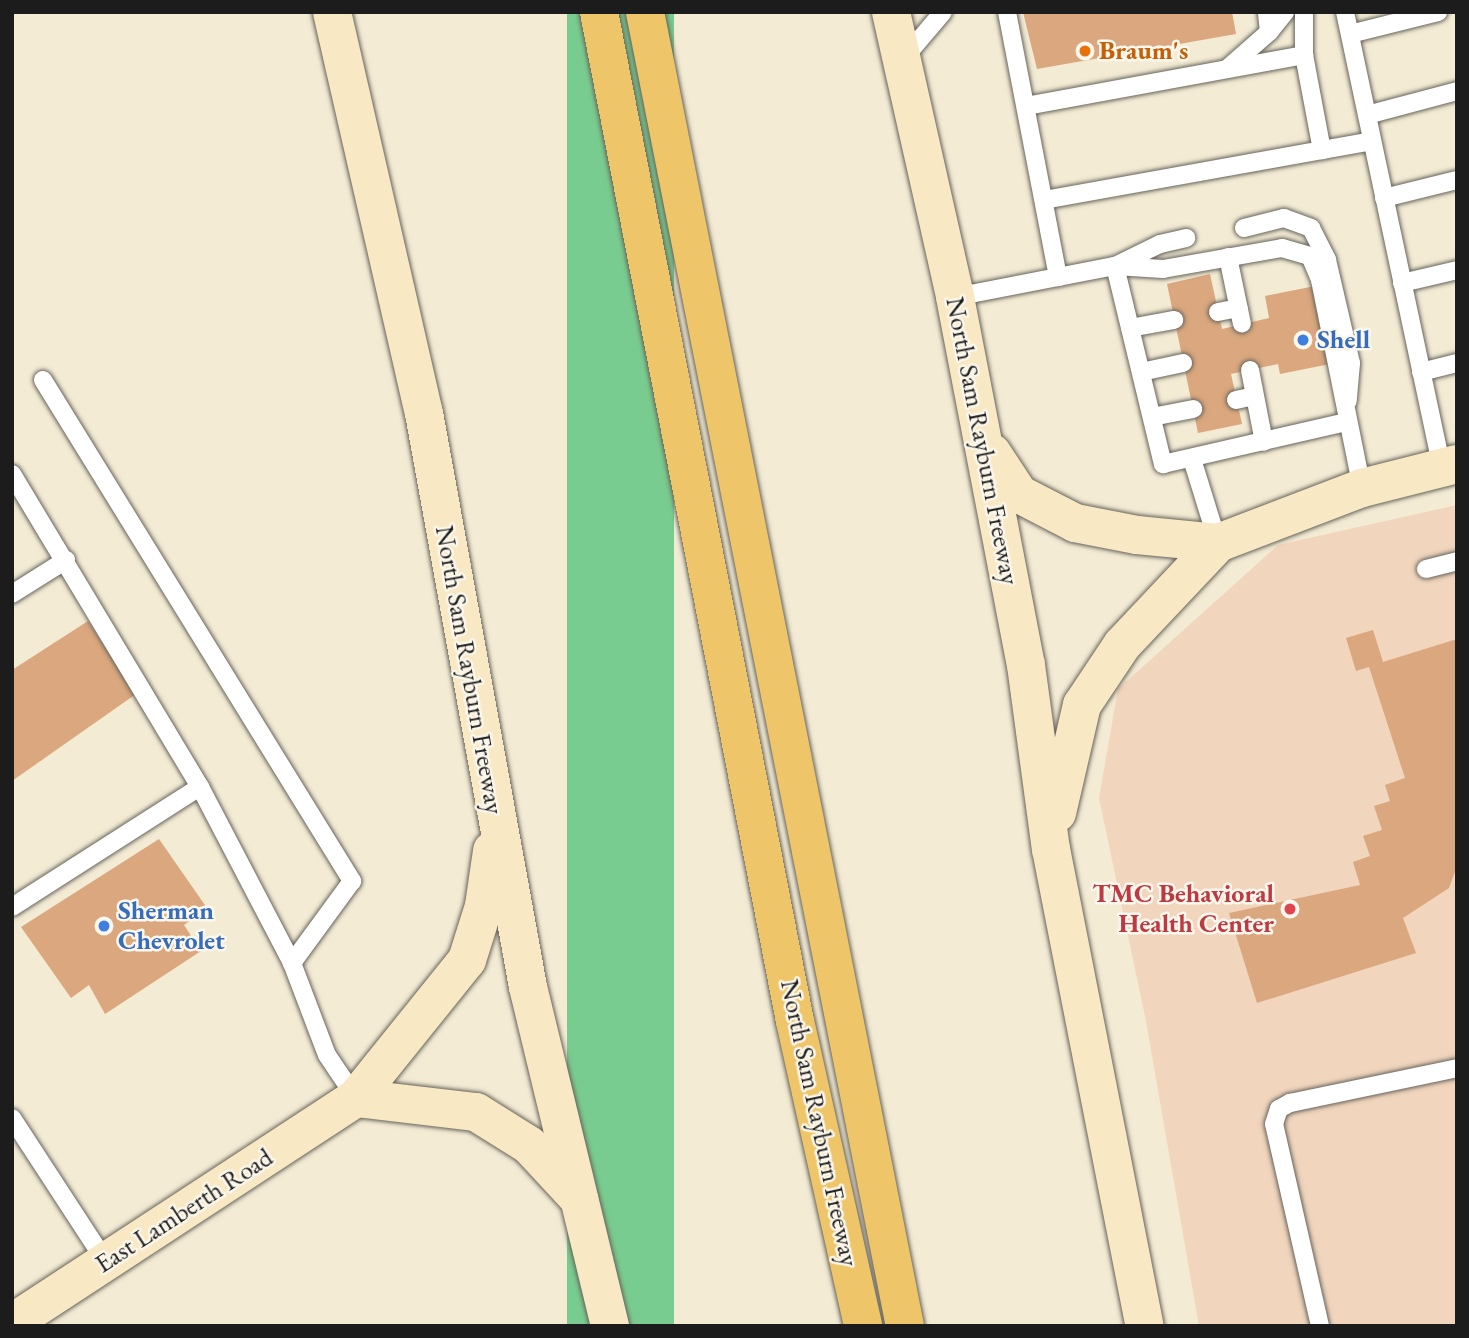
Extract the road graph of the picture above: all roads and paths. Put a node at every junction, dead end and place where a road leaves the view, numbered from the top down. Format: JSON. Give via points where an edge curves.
{"nodes":[{"id":1,"x":332,"y":12,"type":"edge"},
{"id":2,"x":599,"y":12,"type":"edge"},
{"id":3,"x":645,"y":12,"type":"edge"},
{"id":4,"x":891,"y":12,"type":"edge"},
{"id":5,"x":943,"y":12,"type":"edge"},
{"id":6,"x":1007,"y":12,"type":"edge"},
{"id":7,"x":1267,"y":12,"type":"edge"},
{"id":8,"x":1285,"y":12,"type":"edge"},
{"id":9,"x":1304,"y":12,"type":"edge"},
{"id":10,"x":1345,"y":12,"type":"edge"},
{"id":11,"x":1438,"y":12,"type":"edge"},
{"id":12,"x":1269,"y":32,"type":"junction"},
{"id":13,"x":1350,"y":34,"type":"junction"},
{"id":14,"x":1304,"y":55,"type":"junction"},
{"id":15,"x":902,"y":61,"type":"junction"},
{"id":16,"x":1225,"y":70,"type":"junction"},
{"id":17,"x":1457,"y":91,"type":"edge"},
{"id":18,"x":1026,"y":106,"type":"junction"},
{"id":19,"x":1367,"y":115,"type":"junction"},
{"id":20,"x":1372,"y":141,"type":"junction"},
{"id":21,"x":1322,"y":150,"type":"junction"},
{"id":22,"x":1457,"y":180,"type":"edge"},
{"id":23,"x":1384,"y":198,"type":"junction"},
{"id":24,"x":1044,"y":200,"type":"junction"},
{"id":25,"x":1244,"y":228,"type":"dead end"},
{"id":26,"x":1186,"y":238,"type":"dead end"},
{"id":27,"x":1228,"y":257,"type":"junction"},
{"id":28,"x":1115,"y":266,"type":"junction"},
{"id":29,"x":1457,"y":270,"type":"edge"},
{"id":30,"x":1058,"y":277,"type":"junction"},
{"id":31,"x":1402,"y":283,"type":"junction"},
{"id":32,"x":955,"y":297,"type":"junction"},
{"id":33,"x":1218,"y":312,"type":"dead end"},
{"id":34,"x":1174,"y":320,"type":"dead end"},
{"id":35,"x":1130,"y":328,"type":"junction"},
{"id":36,"x":1183,"y":363,"type":"dead end"},
{"id":37,"x":1457,"y":363,"type":"edge"},
{"id":38,"x":1251,"y":370,"type":"dead end"},
{"id":39,"x":1141,"y":372,"type":"junction"},
{"id":40,"x":1421,"y":372,"type":"junction"},
{"id":41,"x":43,"y":380,"type":"dead end"},
{"id":42,"x":1255,"y":396,"type":"junction"},
{"id":43,"x":1237,"y":400,"type":"dead end"},
{"id":44,"x":1193,"y":409,"type":"dead end"},
{"id":45,"x":1152,"y":416,"type":"junction"},
{"id":46,"x":1346,"y":422,"type":"junction"},
{"id":47,"x":982,"y":438,"type":"junction"},
{"id":48,"x":1264,"y":442,"type":"junction"},
{"id":49,"x":1192,"y":459,"type":"junction"},
{"id":50,"x":1449,"y":466,"type":"edge"},
{"id":51,"x":12,"y":474,"type":"edge"},
{"id":52,"x":1362,"y":488,"type":"junction"},
{"id":53,"x":1218,"y":543,"type":"junction"},
{"id":54,"x":66,"y":560,"type":"junction"},
{"id":55,"x":1457,"y":561,"type":"edge"},
{"id":56,"x":1426,"y":569,"type":"dead end"},
{"id":57,"x":12,"y":594,"type":"edge"},
{"id":58,"x":200,"y":787,"type":"junction"},
{"id":59,"x":496,"y":824,"type":"junction"},
{"id":60,"x":1051,"y":849,"type":"junction"},
{"id":61,"x":12,"y":907,"type":"edge"},
{"id":62,"x":292,"y":963,"type":"junction"},
{"id":63,"x":1457,"y":1068,"type":"edge"},
{"id":64,"x":356,"y":1098,"type":"junction"},
{"id":65,"x":12,"y":1118,"type":"edge"},
{"id":66,"x":582,"y":1203,"type":"junction"},
{"id":67,"x":106,"y":1262,"type":"junction"},
{"id":68,"x":12,"y":1323,"type":"edge"},
{"id":69,"x":610,"y":1326,"type":"edge"},
{"id":70,"x":863,"y":1326,"type":"edge"},
{"id":71,"x":905,"y":1326,"type":"edge"},
{"id":72,"x":1145,"y":1326,"type":"edge"},
{"id":73,"x":1320,"y":1326,"type":"edge"}],
"edges":[{"from":1,"to":59,"type":"main road","name":"North Sam Rayburn Freeway","via":[[424,413]]},
{"from":2,"to":70,"type":"highway","name":"North Sam Rayburn Freeway","via":[[795,1021]]},
{"from":3,"to":71,"type":"highway","name":"North Sam Rayburn Freeway"},
{"from":4,"to":15,"type":"main road","name":"North Sam Rayburn Freeway"},
{"from":5,"to":15,"type":"lane"},
{"from":6,"to":18,"type":"lane"},
{"from":7,"to":12,"type":"lane"},
{"from":8,"to":12,"type":"lane"},
{"from":9,"to":14,"type":"lane"},
{"from":10,"to":13,"type":"lane"},
{"from":11,"to":13,"type":"lane"},
{"from":12,"to":16,"type":"lane"},
{"from":13,"to":19,"type":"lane"},
{"from":14,"to":16,"type":"lane"},
{"from":14,"to":21,"type":"lane"},
{"from":15,"to":32,"type":"main road","name":"North Sam Rayburn Freeway"},
{"from":16,"to":18,"type":"lane"},
{"from":17,"to":19,"type":"lane"},
{"from":18,"to":24,"type":"lane"},
{"from":19,"to":20,"type":"lane"},
{"from":20,"to":21,"type":"lane"},
{"from":20,"to":23,"type":"lane"},
{"from":21,"to":24,"type":"lane"},
{"from":22,"to":23,"type":"lane"},
{"from":23,"to":31,"type":"lane"},
{"from":24,"to":30,"type":"lane"},
{"from":25,"to":46,"type":"lane","via":[[1284,218],[1311,228],[1327,260],[1352,363]]},
{"from":26,"to":28,"type":"lane","via":[[1160,244]]},
{"from":27,"to":28,"type":"lane","via":[[1163,269]]},
{"from":27,"to":33,"type":"lane","via":[[1241,316]]},
{"from":27,"to":46,"type":"lane","via":[[1283,248],[1310,256],[1320,280]]},
{"from":28,"to":30,"type":"lane"},
{"from":28,"to":35,"type":"lane"},
{"from":29,"to":31,"type":"lane"},
{"from":30,"to":32,"type":"lane"},
{"from":31,"to":40,"type":"lane"},
{"from":32,"to":47,"type":"main road","name":"North Sam Rayburn Freeway"},
{"from":34,"to":35,"type":"lane"},
{"from":35,"to":39,"type":"lane"},
{"from":36,"to":39,"type":"lane"},
{"from":37,"to":40,"type":"lane"},
{"from":38,"to":42,"type":"lane"},
{"from":39,"to":45,"type":"lane"},
{"from":40,"to":50,"type":"lane"},
{"from":41,"to":62,"type":"lane","via":[[352,881]]},
{"from":42,"to":43,"type":"lane"},
{"from":42,"to":48,"type":"lane"},
{"from":44,"to":45,"type":"lane"},
{"from":45,"to":49,"type":"lane","via":[[1163,464]]},
{"from":46,"to":48,"type":"lane"},
{"from":46,"to":52,"type":"lane"},
{"from":47,"to":53,"type":"main road","via":[[1019,494],[1075,523],[1137,536]]},
{"from":47,"to":60,"type":"main road","name":"North Sam Rayburn Freeway","via":[[1026,665]]},
{"from":48,"to":49,"type":"lane"},
{"from":49,"to":53,"type":"lane"},
{"from":50,"to":52,"type":"main road"},
{"from":51,"to":54,"type":"lane"},
{"from":52,"to":53,"type":"main road"},
{"from":53,"to":60,"type":"main road","via":[[1122,645],[1082,705],[1066,761]]},
{"from":54,"to":57,"type":"lane"},
{"from":54,"to":58,"type":"lane"},
{"from":55,"to":56,"type":"lane"},
{"from":58,"to":61,"type":"lane"},
{"from":58,"to":62,"type":"lane"},
{"from":59,"to":64,"type":"main road","name":"East Lamberth Road","via":[[484,906],[467,960]]},
{"from":59,"to":66,"type":"main road","name":"North Sam Rayburn Freeway","via":[[528,987]]},
{"from":60,"to":72,"type":"main road","name":"North Sam Rayburn Freeway"},
{"from":62,"to":64,"type":"lane","via":[[327,1055]]},
{"from":63,"to":73,"type":"lane","via":[[1290,1102],[1279,1109],[1274,1124]]},
{"from":64,"to":66,"type":"main road","via":[[476,1112],[529,1145]]},
{"from":64,"to":67,"type":"main road","name":"East Lamberth Road"},
{"from":65,"to":67,"type":"lane"},
{"from":66,"to":69,"type":"main road","name":"North Sam Rayburn Freeway"},
{"from":67,"to":68,"type":"main road","name":"East Lamberth Road"}]}
